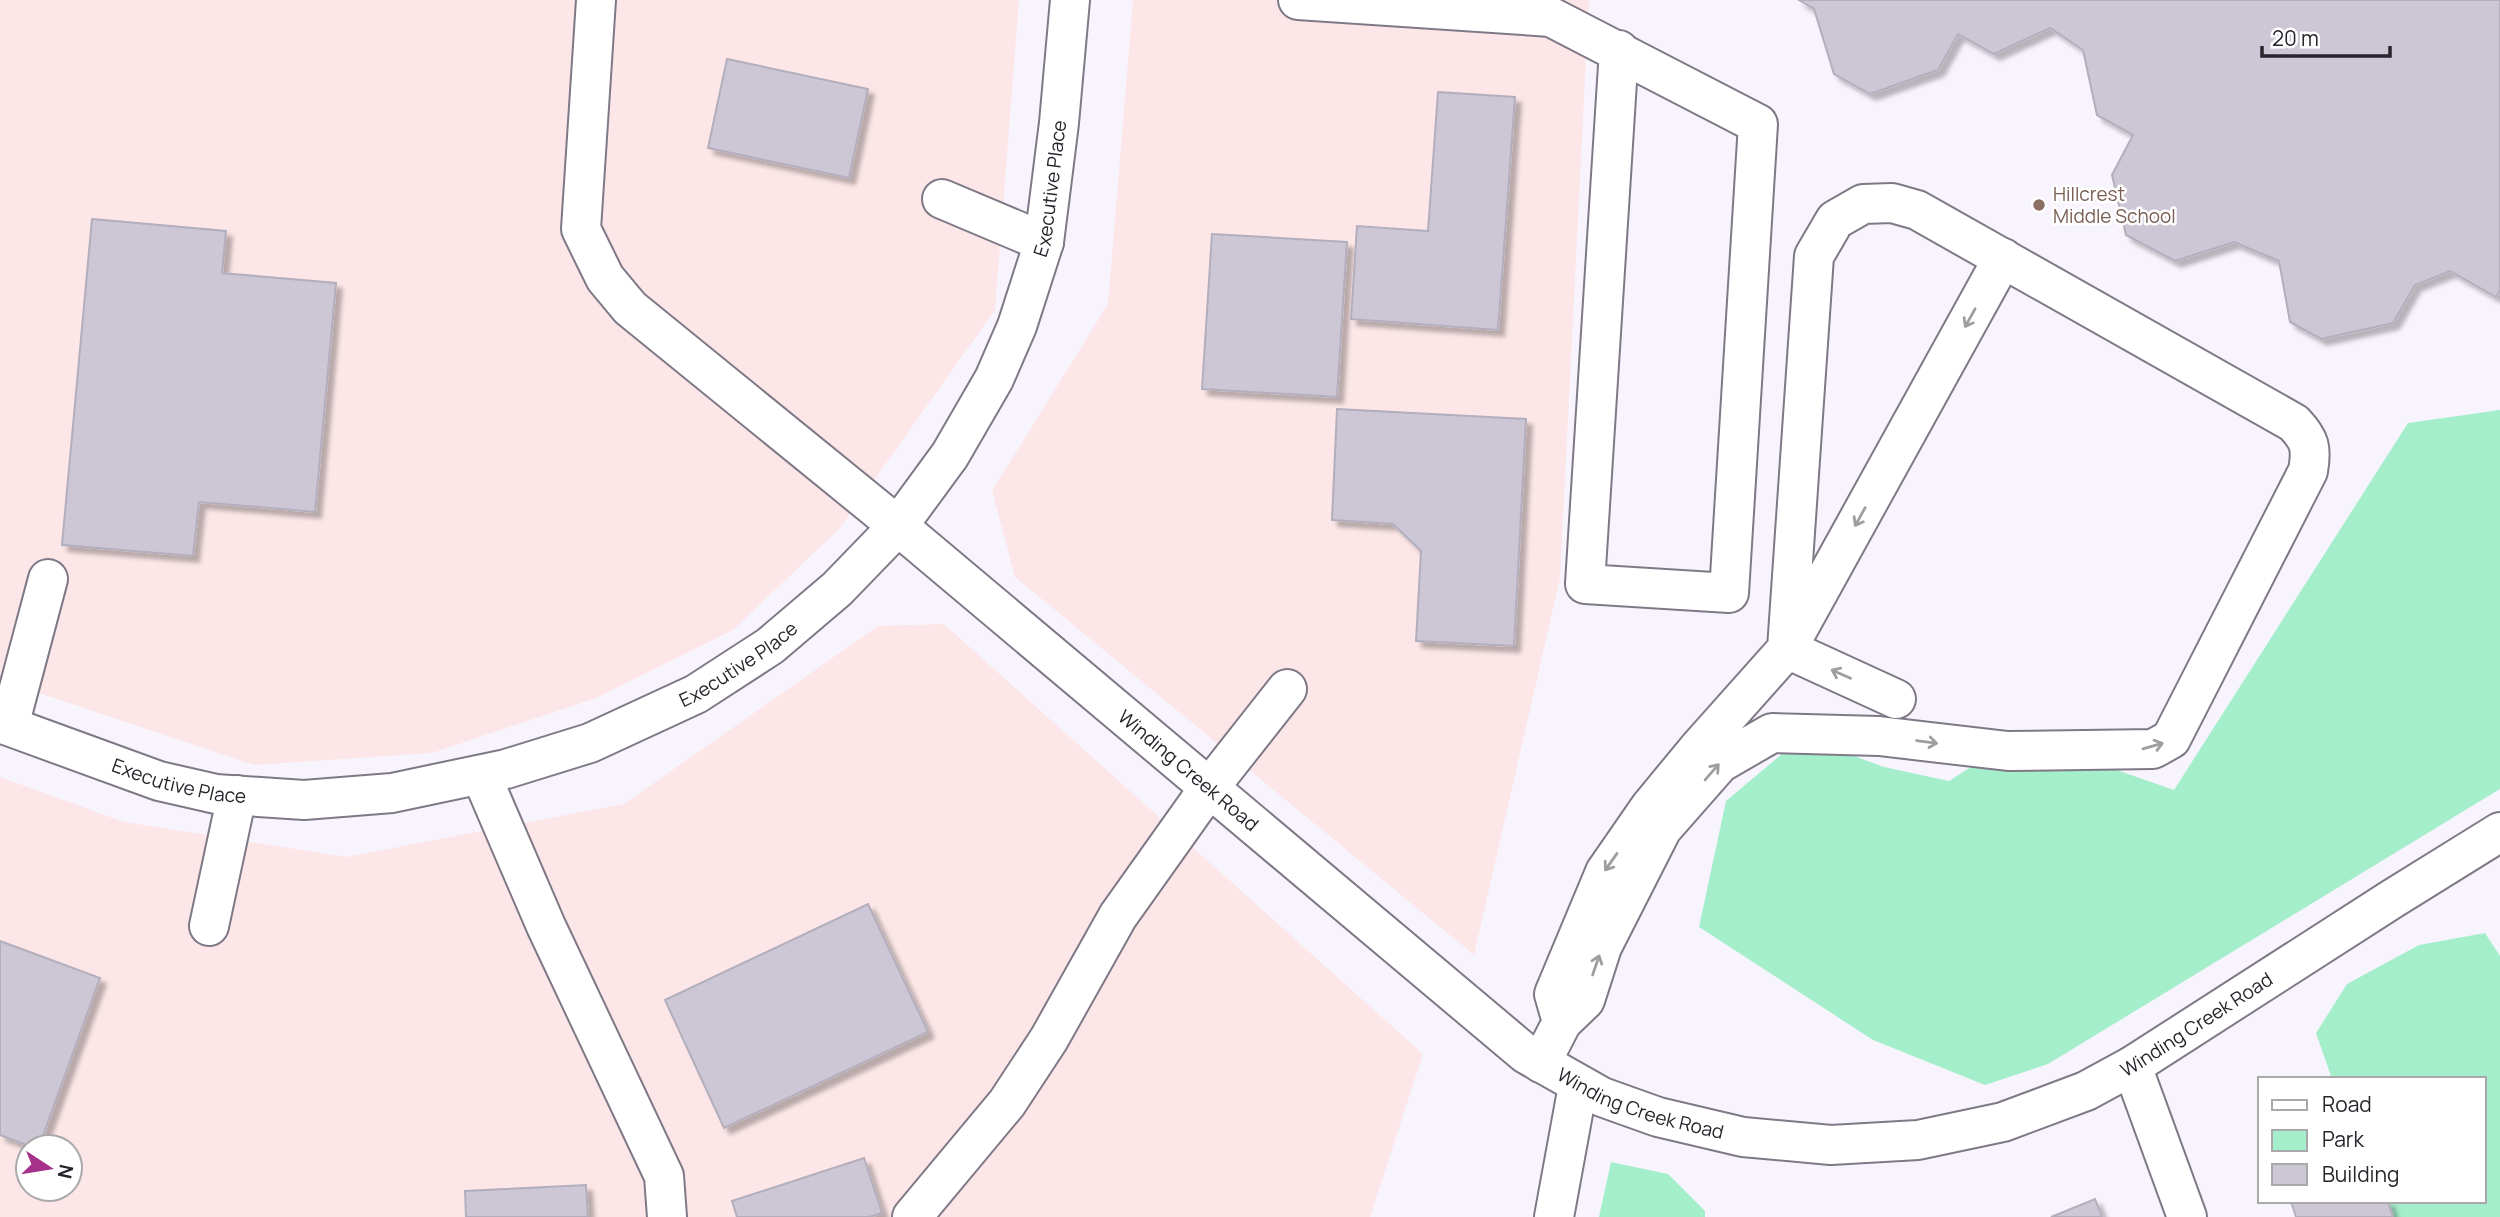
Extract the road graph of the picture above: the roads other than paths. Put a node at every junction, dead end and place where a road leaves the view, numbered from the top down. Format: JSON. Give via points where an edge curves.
{"nodes":[{"id":1,"x":596,"y":0,"type":"edge"},
{"id":2,"x":1070,"y":0,"type":"edge"},
{"id":3,"x":1298,"y":0,"type":"edge"},
{"id":4,"x":1619,"y":50,"type":"junction"},
{"id":5,"x":942,"y":199,"type":"dead end"},
{"id":6,"x":1044,"y":242,"type":"junction"},
{"id":7,"x":2003,"y":258,"type":"junction"},
{"id":8,"x":898,"y":526,"type":"junction"},
{"id":9,"x":48,"y":579,"type":"dead end"},
{"id":10,"x":1787,"y":649,"type":"junction"},
{"id":11,"x":1287,"y":689,"type":"dead end"},
{"id":12,"x":1896,"y":699,"type":"dead end"},
{"id":13,"x":4,"y":725,"type":"edge"},
{"id":14,"x":481,"y":775,"type":"junction"},
{"id":15,"x":1209,"y":788,"type":"junction"},
{"id":16,"x":237,"y":795,"type":"junction"},
{"id":17,"x":2500,"y":832,"type":"edge"},
{"id":18,"x":209,"y":926,"type":"dead end"},
{"id":19,"x":1562,"y":1022,"type":"junction"},
{"id":20,"x":1541,"y":1063,"type":"junction"},
{"id":21,"x":2132,"y":1066,"type":"junction"},
{"id":22,"x":1578,"y":1086,"type":"junction"},
{"id":23,"x":667,"y":1217,"type":"edge"},
{"id":24,"x":912,"y":1217,"type":"edge"},
{"id":25,"x":1553,"y":1217,"type":"edge"},
{"id":26,"x":2187,"y":1217,"type":"edge"}],
"edges":[{"from":1,"to":8,"type":"street","name":"Winding Creek Road","via":[[581,229],[605,278],[630,308]]},
{"from":2,"to":6,"type":"street","name":"Executive Place"},
{"from":3,"to":4,"type":"street","via":[[1551,17]]},
{"from":4,"to":4,"type":"street","via":[[1758,124],[1728,593],[1585,584]]},
{"from":5,"to":6,"type":"street"},
{"from":6,"to":8,"type":"street","name":"Executive Place","via":[[1017,326],[993,379],[950,455]]},
{"from":7,"to":10,"type":"street","one_way":true},
{"from":7,"to":10,"type":"street","via":[[1917,210],[1892,203],[1863,204],[1835,220],[1814,256]]},
{"from":19,"to":7,"type":"street","one_way":true,"via":[[1585,1000],[1602,947],[1662,829],[1720,762],[1772,733],[1879,736],[2008,751],[2153,749],[2171,739],[2308,471],[2307,437],[2294,423]]},
{"from":8,"to":14,"type":"street","name":"Executive Place","via":[[837,589],[769,646],[696,694],[590,743]]},
{"from":8,"to":15,"type":"street","name":"Winding Creek Road"},
{"from":9,"to":13,"type":"street"},
{"from":12,"to":10,"type":"street","one_way":true},
{"from":10,"to":19,"type":"street","one_way":true,"via":[[1658,797],[1605,872],[1554,994]]},
{"from":11,"to":15,"type":"street"},
{"from":13,"to":16,"type":"street","name":"Executive Place","via":[[159,781]]},
{"from":14,"to":16,"type":"street","name":"Executive Place","via":[[379,794],[304,800]]},
{"from":14,"to":23,"type":"street","via":[[664,1176]]},
{"from":15,"to":20,"type":"street","name":"Winding Creek Road"},
{"from":15,"to":24,"type":"street","via":[[1118,916],[1007,1104]]},
{"from":16,"to":18,"type":"street"},
{"from":17,"to":21,"type":"street","name":"Winding Creek Road"},
{"from":19,"to":20,"type":"street"},
{"from":20,"to":22,"type":"street","name":"Winding Creek Road"},
{"from":21,"to":22,"type":"street","name":"Winding Creek Road","via":[[2086,1091],[2003,1122],[1918,1140],[1831,1145],[1743,1137],[1658,1117]]},
{"from":21,"to":26,"type":"street"},
{"from":22,"to":25,"type":"street"}]}
